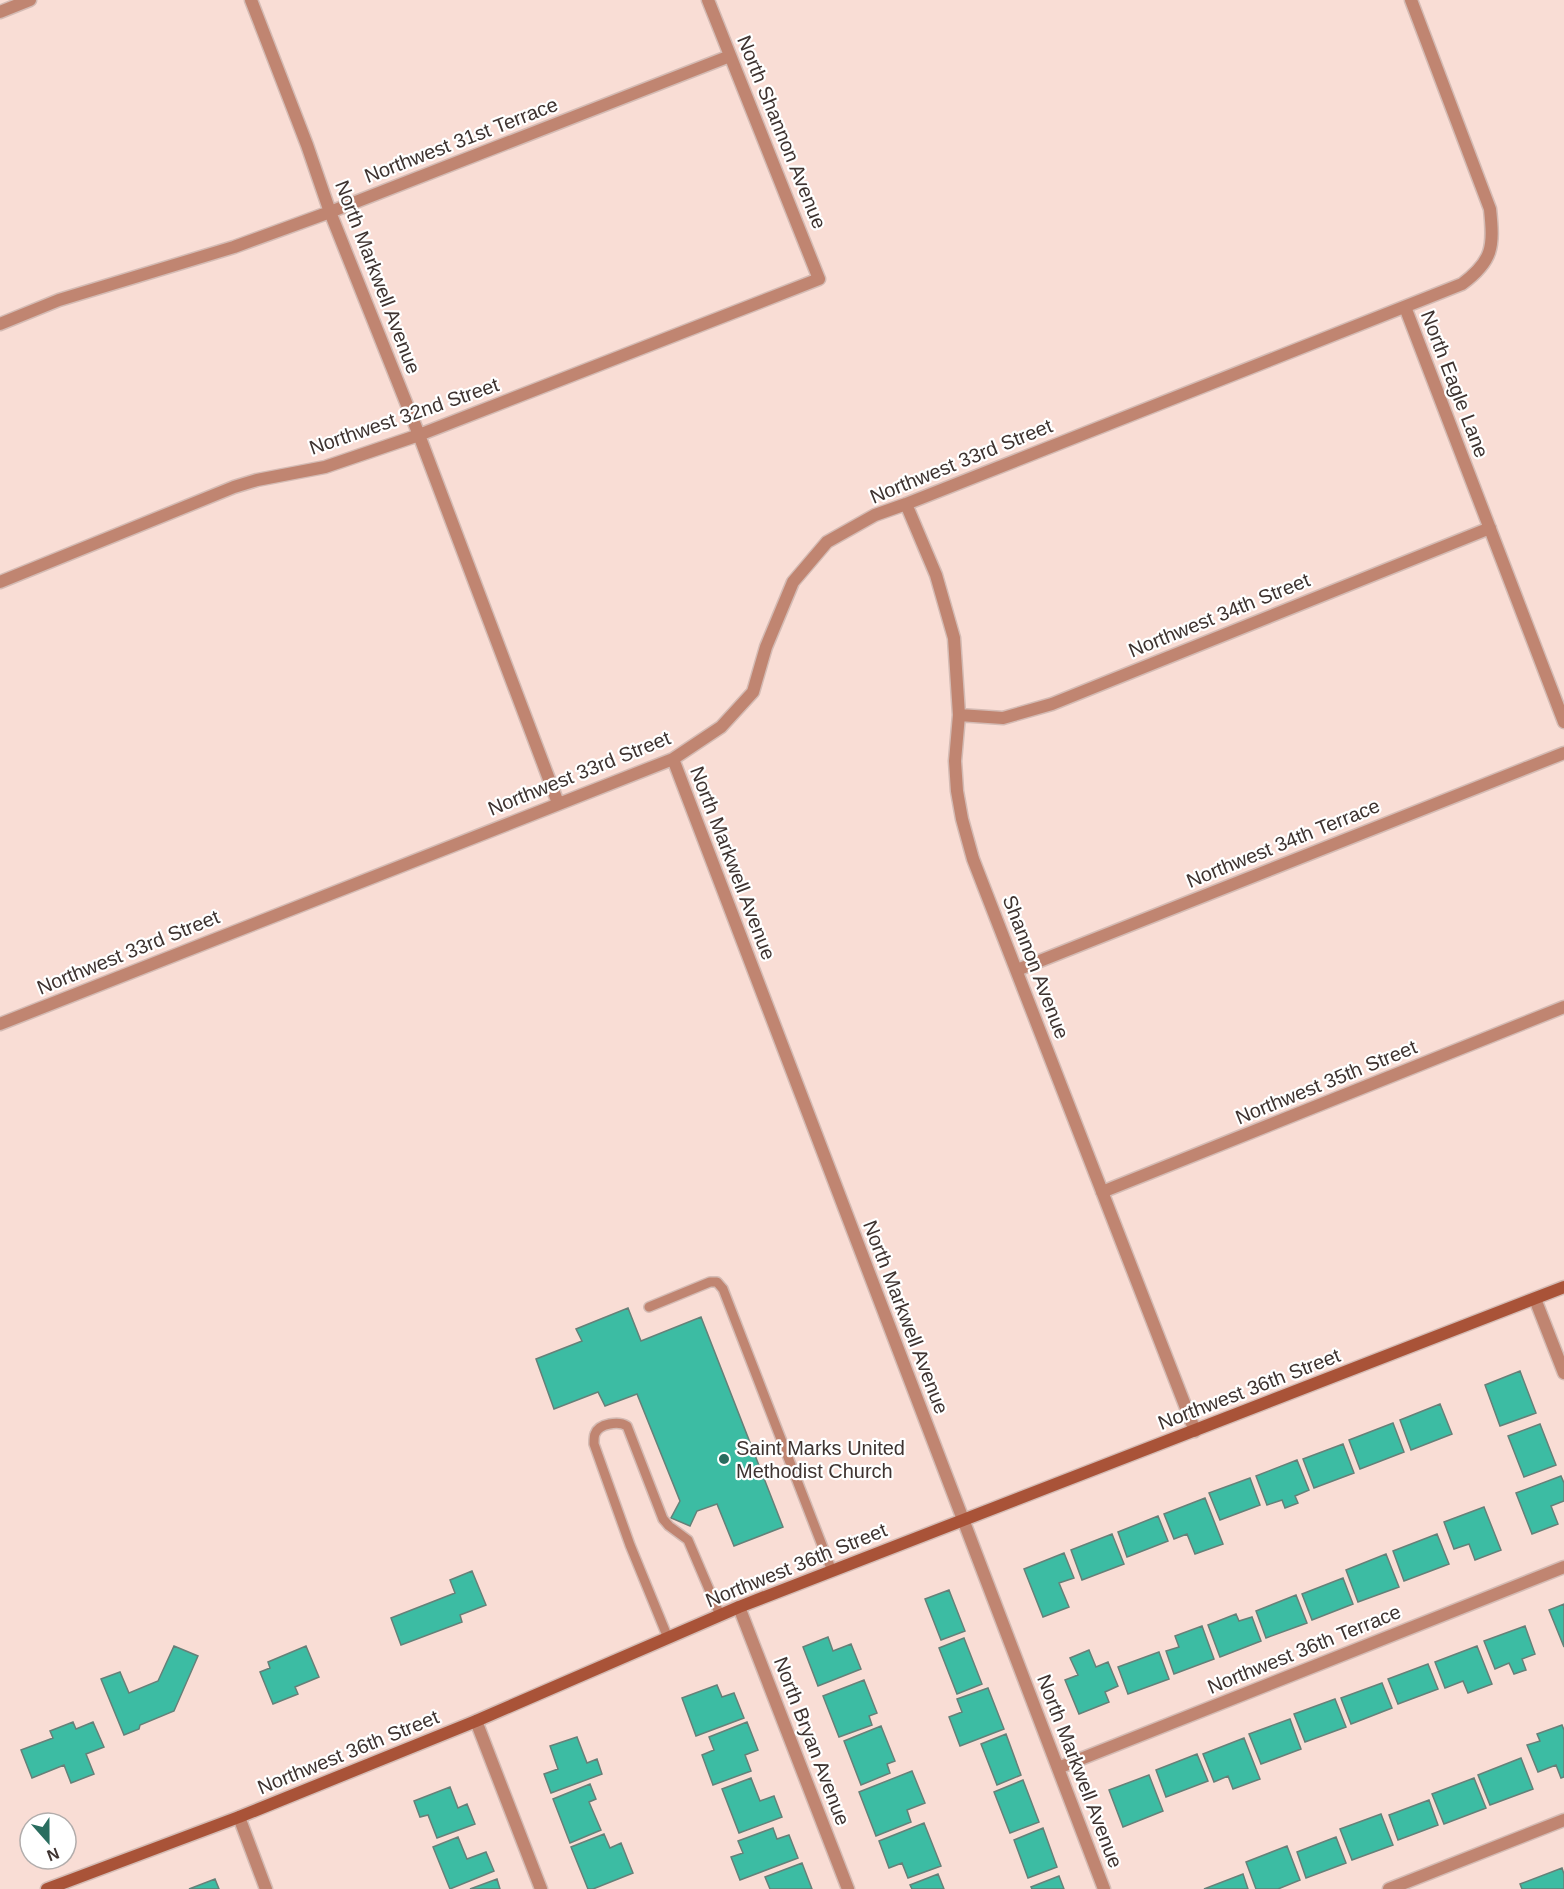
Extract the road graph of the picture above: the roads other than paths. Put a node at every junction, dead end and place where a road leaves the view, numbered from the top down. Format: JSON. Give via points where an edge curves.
{"nodes":[{"id":1,"x":30,"y":0,"type":"edge"},
{"id":2,"x":251,"y":0,"type":"edge"},
{"id":3,"x":708,"y":0,"type":"edge"},
{"id":4,"x":1411,"y":0,"type":"edge"},
{"id":5,"x":0,"y":12,"type":"edge"},
{"id":6,"x":730,"y":56,"type":"junction"},
{"id":7,"x":330,"y":212,"type":"junction"},
{"id":8,"x":819,"y":279,"type":"joint"},
{"id":9,"x":1405,"y":307,"type":"junction"},
{"id":10,"x":0,"y":324,"type":"edge"},
{"id":11,"x":419,"y":435,"type":"junction"},
{"id":12,"x":906,"y":504,"type":"junction"},
{"id":13,"x":1490,"y":528,"type":"junction"},
{"id":14,"x":0,"y":582,"type":"edge"},
{"id":15,"x":959,"y":715,"type":"junction"},
{"id":16,"x":1564,"y":722,"type":"edge"},
{"id":17,"x":1564,"y":753,"type":"edge"},
{"id":18,"x":673,"y":759,"type":"junction"},
{"id":19,"x":558,"y":803,"type":"junction"},
{"id":20,"x":1017,"y":970,"type":"junction"},
{"id":21,"x":1564,"y":1007,"type":"edge"},
{"id":22,"x":0,"y":1024,"type":"edge"},
{"id":23,"x":1102,"y":1192,"type":"junction"},
{"id":24,"x":1564,"y":1287,"type":"edge"},
{"id":25,"x":1535,"y":1299,"type":"junction"},
{"id":26,"x":648,"y":1307,"type":"dead end"},
{"id":27,"x":1564,"y":1373,"type":"edge"},
{"id":28,"x":1195,"y":1431,"type":"junction"},
{"id":29,"x":963,"y":1521,"type":"junction"},
{"id":30,"x":1564,"y":1567,"type":"edge"},
{"id":31,"x":832,"y":1571,"type":"junction"},
{"id":32,"x":740,"y":1607,"type":"junction"},
{"id":33,"x":720,"y":1615,"type":"junction"},
{"id":34,"x":668,"y":1638,"type":"junction"},
{"id":35,"x":476,"y":1722,"type":"junction"},
{"id":36,"x":1058,"y":1768,"type":"junction"},
{"id":37,"x":239,"y":1817,"type":"junction"},
{"id":38,"x":1564,"y":1820,"type":"edge"},
{"id":39,"x":47,"y":1889,"type":"edge"},
{"id":40,"x":266,"y":1889,"type":"edge"},
{"id":41,"x":541,"y":1889,"type":"edge"},
{"id":42,"x":848,"y":1889,"type":"edge"},
{"id":43,"x":1104,"y":1889,"type":"edge"},
{"id":44,"x":1389,"y":1889,"type":"edge"}],
"edges":[{"from":1,"to":5,"type":"street"},
{"from":2,"to":7,"type":"street","name":"North Markwell Avenue"},
{"from":3,"to":6,"type":"street","name":"North Shannon Avenue"},
{"from":4,"to":9,"type":"street","name":"North Eagle Lane","via":[[1490,209],[1492,236],[1489,253],[1479,271],[1462,284]]},
{"from":6,"to":7,"type":"street","name":"Northwest 31st Terrace"},
{"from":6,"to":8,"type":"street","name":"North Shannon Avenue"},
{"from":7,"to":10,"type":"street","name":"Northwest 31st Terrace","via":[[234,247],[59,300]]},
{"from":7,"to":11,"type":"street","name":"North Markwell Avenue"},
{"from":8,"to":11,"type":"street","name":"Northwest 32nd Street"},
{"from":9,"to":12,"type":"street","name":"Northwest 33rd Street"},
{"from":9,"to":13,"type":"street","name":"North Eagle Lane"},
{"from":11,"to":14,"type":"street","name":"Northwest 32nd Street","via":[[325,467],[234,487]]},
{"from":11,"to":19,"type":"street","name":"North Markwell Avenue"},
{"from":12,"to":15,"type":"street","name":"Shannon Avenue","via":[[936,575],[954,638]]},
{"from":12,"to":18,"type":"street","name":"Northwest 33rd Street","via":[[875,515],[827,542],[793,582],[766,647],[753,692],[721,727]]},
{"from":13,"to":15,"type":"street","name":"Northwest 34th Street","via":[[1052,704],[1003,718]]},
{"from":13,"to":16,"type":"street","name":"North Eagle Lane"},
{"from":15,"to":20,"type":"street","name":"Shannon Avenue","via":[[956,761],[962,819],[973,860]]},
{"from":17,"to":20,"type":"street","name":"Northwest 34th Terrace"},
{"from":18,"to":19,"type":"street","name":"Northwest 33rd Street"},
{"from":18,"to":29,"type":"street","name":"North Markwell Avenue"},
{"from":19,"to":22,"type":"street","name":"Northwest 33rd Street"},
{"from":20,"to":23,"type":"street","name":"Shannon Avenue"},
{"from":21,"to":23,"type":"street","name":"Northwest 35th Street"},
{"from":23,"to":28,"type":"street","name":"Shannon Avenue"},
{"from":24,"to":25,"type":"street","name":"Northwest 36th Street"},
{"from":25,"to":27,"type":"street"},
{"from":25,"to":28,"type":"street","name":"Northwest 36th Street"},
{"from":26,"to":31,"type":"lane","via":[[710,1282],[723,1288]]},
{"from":28,"to":29,"type":"street","name":"Northwest 36th Street"},
{"from":29,"to":31,"type":"street","name":"Northwest 36th Street"},
{"from":29,"to":36,"type":"street","name":"North Markwell Avenue"},
{"from":30,"to":36,"type":"street","name":"Northwest 36th Terrace"},
{"from":31,"to":32,"type":"street","name":"Northwest 36th Street"},
{"from":32,"to":33,"type":"street","name":"Northwest 36th Street"},
{"from":32,"to":42,"type":"street","name":"North Bryan Avenue"},
{"from":33,"to":34,"type":"street","name":"Northwest 36th Street"},
{"from":33,"to":34,"type":"lane","via":[[688,1540],[663,1519],[627,1426],[605,1426],[594,1435],[594,1444]]},
{"from":34,"to":35,"type":"street","name":"Northwest 36th Street"},
{"from":35,"to":37,"type":"street","name":"Northwest 36th Street"},
{"from":35,"to":41,"type":"street"},
{"from":36,"to":43,"type":"street","name":"North Markwell Avenue"},
{"from":37,"to":39,"type":"street","name":"Northwest 36th Street"},
{"from":37,"to":40,"type":"street"},
{"from":38,"to":44,"type":"street"}]}
